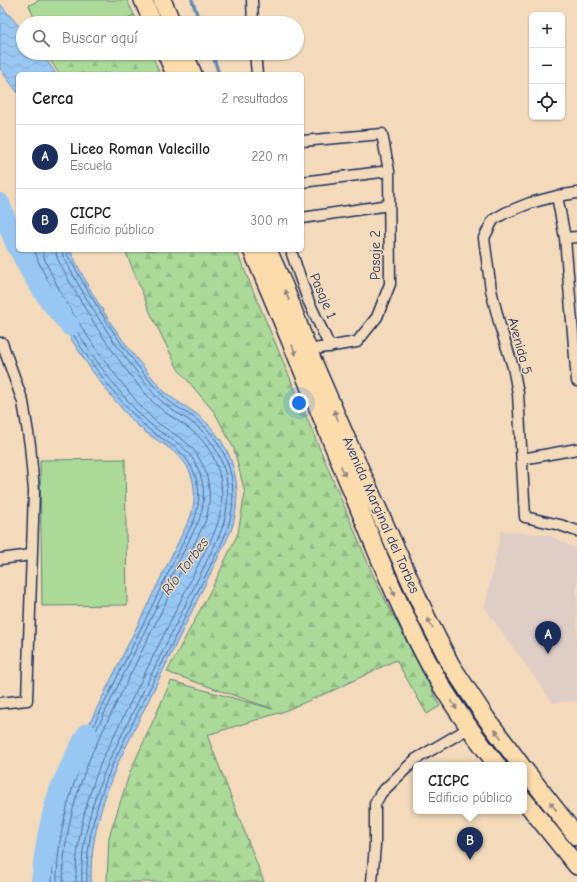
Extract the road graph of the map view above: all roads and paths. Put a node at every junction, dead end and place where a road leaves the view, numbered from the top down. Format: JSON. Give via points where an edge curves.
{"nodes":[{"id":1,"x":143,"y":0,"type":"edge"},
{"id":2,"x":162,"y":0,"type":"edge"},
{"id":3,"x":252,"y":0,"type":"edge"},
{"id":4,"x":150,"y":16,"type":"edge"},
{"id":5,"x":169,"y":16,"type":"edge"},
{"id":6,"x":253,"y":16,"type":"edge"},
{"id":7,"x":169,"y":60,"type":"edge"},
{"id":8,"x":187,"y":60,"type":"edge"},
{"id":9,"x":256,"y":60,"type":"edge"},
{"id":10,"x":174,"y":72,"type":"edge"},
{"id":11,"x":192,"y":72,"type":"edge"},
{"id":12,"x":257,"y":72,"type":"edge"},
{"id":13,"x":304,"y":141,"type":"edge"},
{"id":14,"x":389,"y":171,"type":"junction"},
{"id":15,"x":304,"y":182,"type":"edge"},
{"id":16,"x":577,"y":193,"type":"edge"},
{"id":17,"x":557,"y":196,"type":"junction"},
{"id":18,"x":389,"y":205,"type":"junction"},
{"id":19,"x":304,"y":218,"type":"edge"},
{"id":20,"x":577,"y":237,"type":"edge"},
{"id":21,"x":565,"y":238,"type":"junction"},
{"id":22,"x":253,"y":252,"type":"edge"},
{"id":23,"x":269,"y":252,"type":"edge"},
{"id":24,"x":292,"y":254,"type":"dead end"},
{"id":25,"x":0,"y":344,"type":"edge"},
{"id":26,"x":330,"y":346,"type":"junction"},
{"id":27,"x":308,"y":350,"type":"junction"},
{"id":28,"x":577,"y":381,"type":"edge"},
{"id":29,"x":577,"y":449,"type":"edge"},
{"id":30,"x":522,"y":459,"type":"junction"},
{"id":31,"x":577,"y":531,"type":"edge"},
{"id":32,"x":31,"y":555,"type":"junction"},
{"id":33,"x":0,"y":559,"type":"edge"},
{"id":34,"x":0,"y":703,"type":"edge"},
{"id":35,"x":469,"y":728,"type":"junction"},
{"id":36,"x":495,"y":762,"type":"edge"},
{"id":37,"x":519,"y":762,"type":"edge"},
{"id":38,"x":527,"y":773,"type":"edge"},
{"id":39,"x":527,"y":804,"type":"edge"},
{"id":40,"x":577,"y":837,"type":"edge"},
{"id":41,"x":577,"y":866,"type":"edge"},
{"id":42,"x":372,"y":882,"type":"edge"}],
"edges":[{"from":1,"to":4,"type":"highway"},
{"from":2,"to":5,"type":"highway"},
{"from":3,"to":6,"type":"street"},
{"from":7,"to":10,"type":"highway"},
{"from":8,"to":11,"type":"highway"},
{"from":9,"to":12,"type":"street"},
{"from":13,"to":14,"type":"street","name":"Pasaje 2","via":[[382,134]]},
{"from":14,"to":15,"type":"street"},
{"from":14,"to":18,"type":"street","name":"Pasaje 2"},
{"from":16,"to":17,"type":"street","name":"Avenida 5"},
{"from":17,"to":21,"type":"street"},
{"from":17,"to":30,"type":"street","name":"Avenida 5","via":[[530,203],[493,220],[484,238],[491,290],[518,393]]},
{"from":18,"to":19,"type":"street"},
{"from":18,"to":26,"type":"street","name":"Pasaje 2","via":[[390,284],[377,317],[357,342]]},
{"from":20,"to":21,"type":"street"},
{"from":21,"to":28,"type":"street"},
{"from":22,"to":35,"type":"highway","name":"Avenida Marginal del Torbes","one_way":true,"via":[[387,578],[434,674]]},
{"from":27,"to":23,"type":"highway","name":"Avenida Marginal del Torbes","one_way":true},
{"from":24,"to":26,"type":"street","name":"Pasaje 1","via":[[308,300]]},
{"from":25,"to":32,"type":"street","via":[[2,343],[23,402],[28,430],[34,491]]},
{"from":26,"to":27,"type":"street","name":"Pasaje 2"},
{"from":37,"to":27,"type":"highway","name":"Avenida Marginal del Torbes","one_way":true,"via":[[451,665],[400,560]]},
{"from":29,"to":30,"type":"street"},
{"from":30,"to":31,"type":"street","name":"Avenida 5","via":[[525,517],[560,524]]},
{"from":32,"to":33,"type":"street"},
{"from":32,"to":34,"type":"street","via":[[28,700]]},
{"from":35,"to":36,"type":"highway","name":"Avenida Marginal del Torbes"},
{"from":35,"to":42,"type":"street","via":[[416,759],[381,793],[375,804]]},
{"from":40,"to":38,"type":"highway","one_way":true},
{"from":39,"to":41,"type":"highway"}]}
